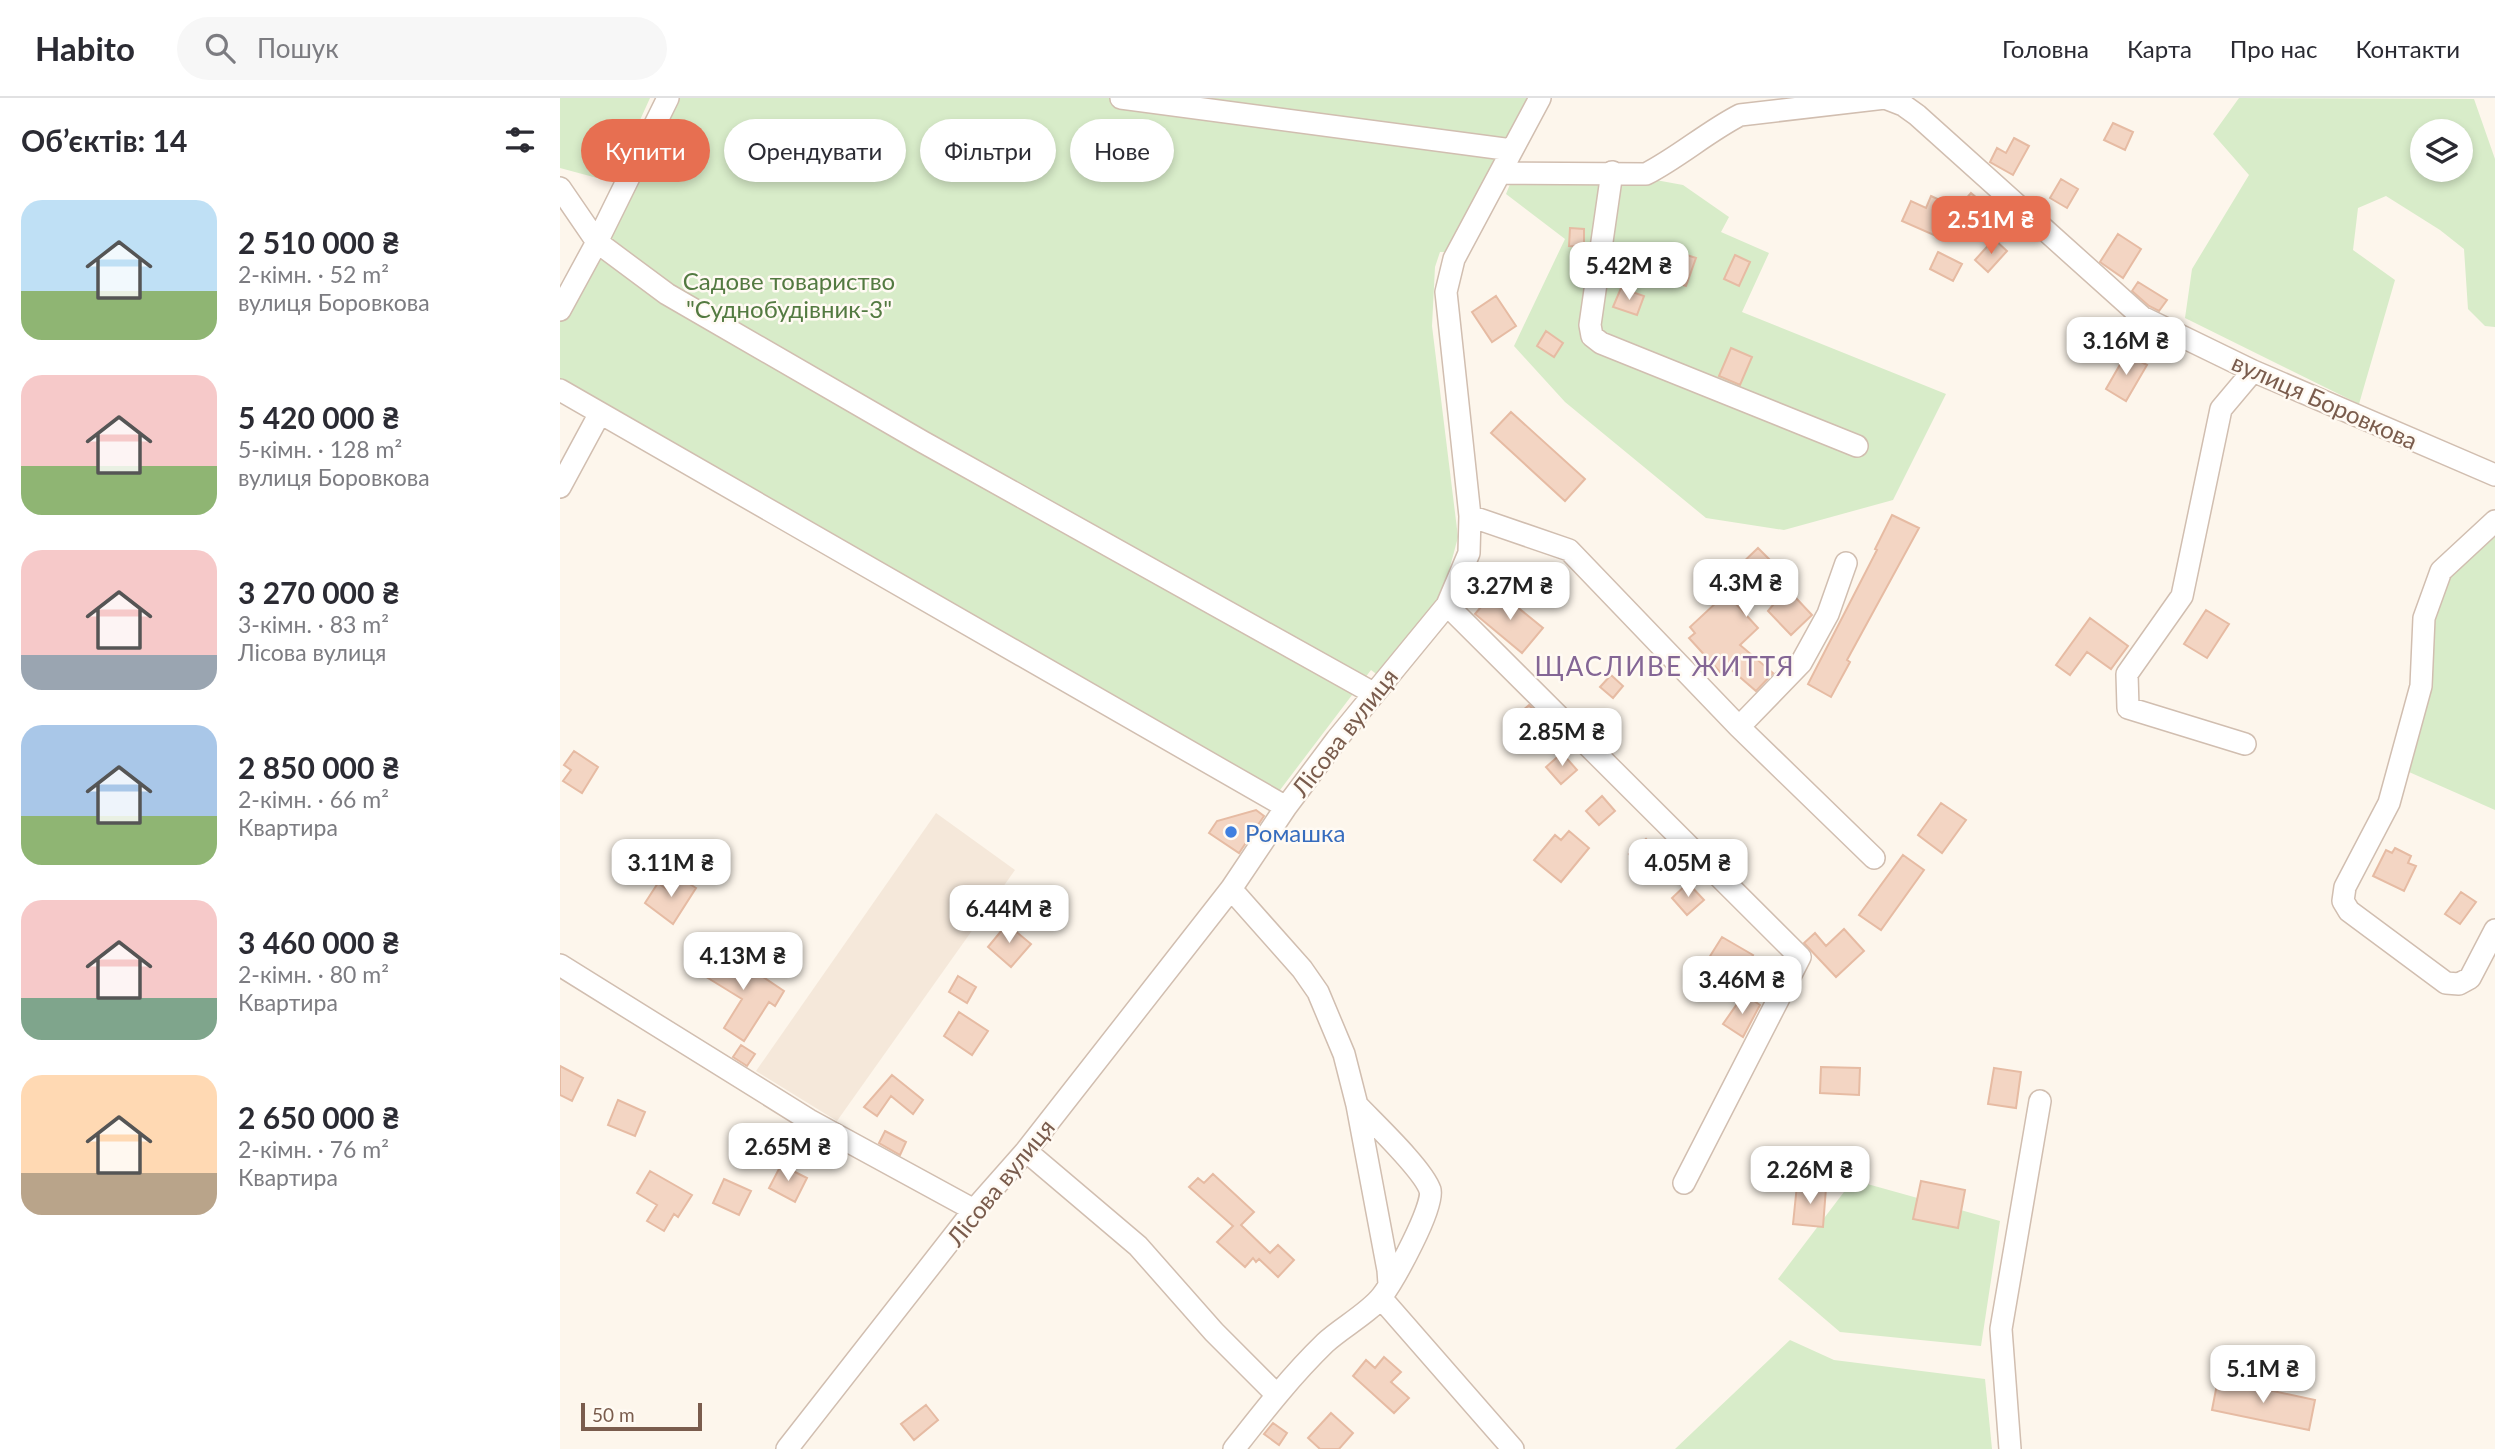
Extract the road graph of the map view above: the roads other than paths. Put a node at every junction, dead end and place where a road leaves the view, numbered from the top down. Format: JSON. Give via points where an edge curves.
{"nodes":[{"id":1,"x":668,"y":98,"type":"edge"},
{"id":2,"x":1121,"y":98,"type":"edge"},
{"id":3,"x":1540,"y":98,"type":"edge"},
{"id":4,"x":1512,"y":150,"type":"junction"},
{"id":5,"x":1612,"y":172,"type":"junction"},
{"id":6,"x":1501,"y":173,"type":"junction"},
{"id":7,"x":560,"y":188,"type":"edge"},
{"id":8,"x":597,"y":243,"type":"junction"},
{"id":9,"x":560,"y":310,"type":"edge"},
{"id":10,"x":2253,"y":371,"type":"junction"},
{"id":11,"x":560,"y":390,"type":"edge"},
{"id":12,"x":600,"y":412,"type":"junction"},
{"id":13,"x":1857,"y":446,"type":"dead end"},
{"id":14,"x":2495,"y":475,"type":"edge"},
{"id":15,"x":560,"y":487,"type":"edge"},
{"id":16,"x":1470,"y":516,"type":"junction"},
{"id":17,"x":2495,"y":521,"type":"edge"},
{"id":18,"x":1846,"y":563,"type":"dead end"},
{"id":19,"x":1447,"y":605,"type":"junction"},
{"id":20,"x":1373,"y":693,"type":"junction"},
{"id":21,"x":1739,"y":727,"type":"junction"},
{"id":22,"x":2245,"y":744,"type":"dead end"},
{"id":23,"x":1286,"y":807,"type":"junction"},
{"id":24,"x":1874,"y":858,"type":"dead end"},
{"id":25,"x":1231,"y":889,"type":"junction"},
{"id":26,"x":2495,"y":930,"type":"edge"},
{"id":27,"x":560,"y":965,"type":"edge"},
{"id":28,"x":2040,"y":1101,"type":"dead end"},
{"id":29,"x":1357,"y":1105,"type":"junction"},
{"id":30,"x":1027,"y":1151,"type":"junction"},
{"id":31,"x":1684,"y":1183,"type":"dead end"},
{"id":32,"x":975,"y":1210,"type":"junction"},
{"id":33,"x":1385,"y":1291,"type":"junction"},
{"id":34,"x":1276,"y":1394,"type":"junction"},
{"id":35,"x":787,"y":1449,"type":"edge"},
{"id":36,"x":1234,"y":1449,"type":"edge"},
{"id":37,"x":1513,"y":1449,"type":"edge"},
{"id":38,"x":2010,"y":1449,"type":"edge"}],
"edges":[{"from":1,"to":8,"type":"street"},
{"from":2,"to":4,"type":"street"},
{"from":3,"to":4,"type":"street","name":"Лісова вулиця"},
{"from":4,"to":6,"type":"street","name":"Лісова вулиця"},
{"from":5,"to":6,"type":"street","name":"вулиця Боровкова"},
{"from":5,"to":10,"type":"street","name":"вулиця Боровкова","via":[[1646,174],[1740,116],[1885,98],[1917,115],[2142,317]]},
{"from":5,"to":13,"type":"street","via":[[1592,336]]},
{"from":6,"to":16,"type":"street","name":"Лісова вулиця","via":[[1454,259],[1446,292]]},
{"from":7,"to":8,"type":"street"},
{"from":8,"to":9,"type":"street"},
{"from":8,"to":20,"type":"street","via":[[667,294]]},
{"from":10,"to":14,"type":"street","name":"вулиця Боровкова"},
{"from":10,"to":22,"type":"street","via":[[2221,409],[2182,596],[2127,674],[2128,708]]},
{"from":11,"to":12,"type":"street"},
{"from":12,"to":15,"type":"street"},
{"from":12,"to":23,"type":"street"},
{"from":16,"to":19,"type":"street","name":"Лісова вулиця","via":[[1469,553]]},
{"from":16,"to":21,"type":"street","via":[[1569,550]]},
{"from":17,"to":26,"type":"street","via":[[2441,571],[2424,618],[2421,686],[2389,803],[2345,887],[2343,901],[2349,911],[2446,983],[2459,984],[2470,978]]},
{"from":18,"to":21,"type":"street","via":[[1828,614],[1801,663]]},
{"from":19,"to":20,"type":"street","name":"Лісова вулиця"},
{"from":19,"to":31,"type":"street","via":[[1806,963]]},
{"from":20,"to":23,"type":"street","name":"Лісова вулиця"},
{"from":21,"to":24,"type":"street"},
{"from":23,"to":25,"type":"street","name":"Лісова вулиця"},
{"from":25,"to":29,"type":"street","via":[[1318,992],[1344,1054]]},
{"from":25,"to":30,"type":"street","name":"Лісова вулиця"},
{"from":27,"to":32,"type":"street","via":[[809,1120]]},
{"from":28,"to":38,"type":"street","via":[[2001,1329]]},
{"from":29,"to":33,"type":"street","via":[[1388,1270]]},
{"from":29,"to":33,"type":"street","via":[[1419,1171],[1431,1191],[1424,1219]]},
{"from":30,"to":32,"type":"street","name":"Лісова вулиця"},
{"from":30,"to":34,"type":"street","via":[[1138,1246]]},
{"from":32,"to":35,"type":"street","name":"Лісова вулиця"},
{"from":33,"to":34,"type":"street","via":[[1328,1340]]},
{"from":33,"to":37,"type":"street"},
{"from":34,"to":36,"type":"street"}]}
